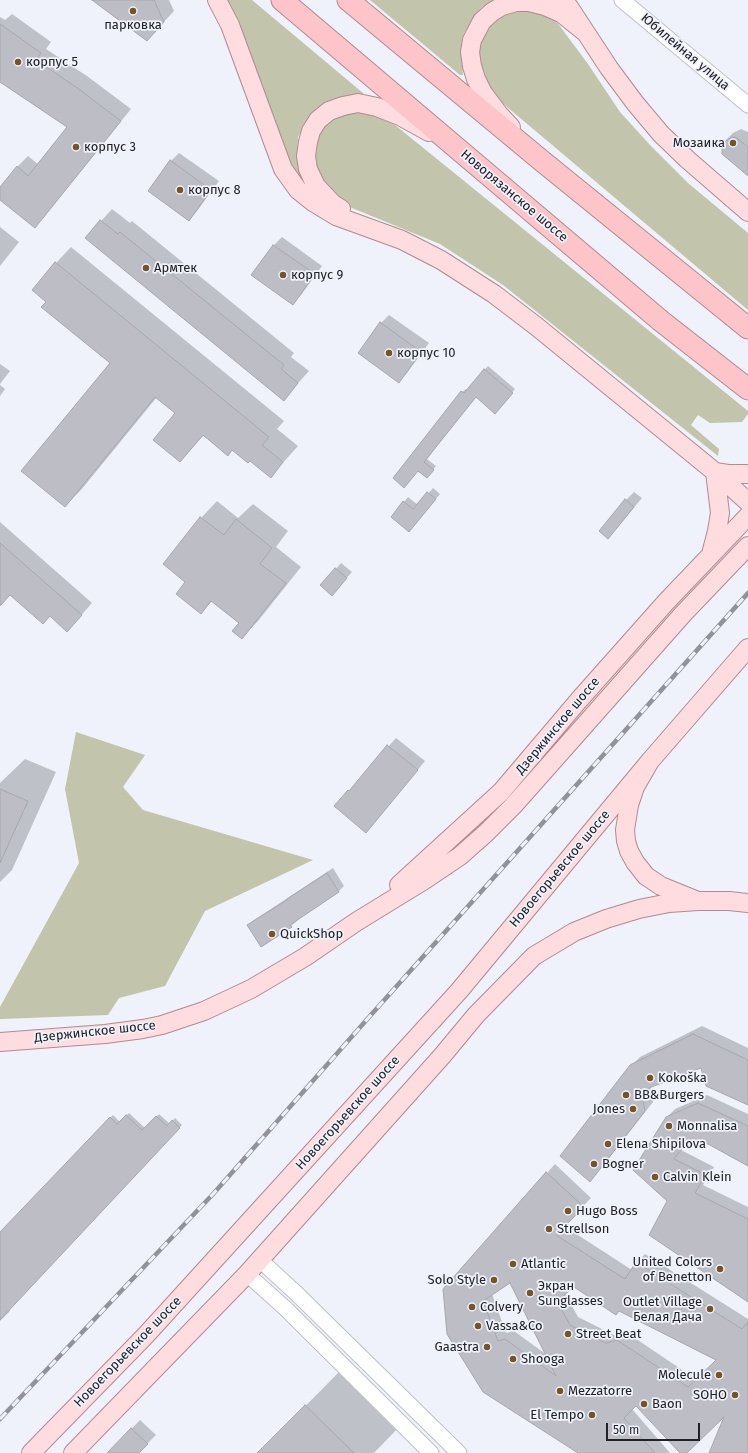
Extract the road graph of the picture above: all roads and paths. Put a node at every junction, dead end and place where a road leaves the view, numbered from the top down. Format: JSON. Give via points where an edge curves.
{"nodes":[{"id":1,"x":217,"y":0,"type":"edge"},
{"id":2,"x":282,"y":0,"type":"edge"},
{"id":3,"x":348,"y":0,"type":"edge"},
{"id":4,"x":563,"y":0,"type":"edge"},
{"id":5,"x":622,"y":0,"type":"edge"},
{"id":6,"x":586,"y":33,"type":"junction"},
{"id":7,"x":748,"y":105,"type":"edge"},
{"id":8,"x":454,"y":146,"type":"junction"},
{"id":9,"x":542,"y":161,"type":"junction"},
{"id":10,"x":748,"y":212,"type":"edge"},
{"id":11,"x":368,"y":228,"type":"junction"},
{"id":12,"x":748,"y":328,"type":"edge"},
{"id":13,"x":748,"y":389,"type":"edge"},
{"id":14,"x":715,"y":472,"type":"junction"},
{"id":15,"x":748,"y":474,"type":"edge"},
{"id":16,"x":748,"y":502,"type":"edge"},
{"id":17,"x":748,"y":516,"type":"edge"},
{"id":18,"x":748,"y":546,"type":"edge"},
{"id":19,"x":711,"y":555,"type":"junction"},
{"id":20,"x":745,"y":653,"type":"edge"},
{"id":21,"x":650,"y":761,"type":"junction"},
{"id":22,"x":525,"y":765,"type":"junction"},
{"id":23,"x":539,"y":777,"type":"junction"},
{"id":24,"x":698,"y":901,"type":"junction"},
{"id":25,"x":748,"y":903,"type":"edge"},
{"id":26,"x":356,"y":922,"type":"junction"},
{"id":27,"x":0,"y":1042,"type":"edge"},
{"id":28,"x":260,"y":1260,"type":"junction"},
{"id":29,"x":247,"y":1274,"type":"junction"},
{"id":30,"x":31,"y":1453,"type":"edge"},
{"id":31,"x":73,"y":1453,"type":"edge"},
{"id":32,"x":431,"y":1453,"type":"edge"},
{"id":33,"x":459,"y":1453,"type":"edge"}],
"edges":[{"from":1,"to":11,"type":"main road","via":[[230,25],[283,169],[298,190],[313,202],[336,216]]},
{"from":2,"to":8,"type":"highway","name":"Новорязанское шоссе"},
{"from":3,"to":9,"type":"highway"},
{"from":4,"to":6,"type":"main road"},
{"from":5,"to":7,"type":"street","name":"Юбилейная улица"},
{"from":6,"to":9,"type":"main road","via":[[561,13],[529,2],[516,2],[492,12],[482,21],[472,40],[472,66],[483,93]]},
{"from":6,"to":10,"type":"main road","via":[[609,68],[661,134]]},
{"from":8,"to":11,"type":"main road","via":[[400,116],[378,107],[358,103],[329,111],[318,120],[308,142],[308,169],[316,186],[333,204]]},
{"from":8,"to":13,"type":"highway","name":"Новорязанское шоссе","via":[[661,321]]},
{"from":9,"to":12,"type":"highway"},
{"from":11,"to":14,"type":"main road","via":[[402,240],[441,260],[494,294]]},
{"from":14,"to":15,"type":"main road"},
{"from":14,"to":16,"type":"main road"},
{"from":14,"to":19,"type":"main road","via":[[720,513]]},
{"from":17,"to":19,"type":"main road","name":"Дзержинское шоссе"},
{"from":18,"to":23,"type":"main road","name":"Дзержинское шоссе","via":[[682,614]]},
{"from":19,"to":22,"type":"main road","name":"Дзержинское шоссе","via":[[579,700]]},
{"from":20,"to":21,"type":"main road"},
{"from":21,"to":24,"type":"main road","via":[[635,787],[629,804],[626,830],[629,851],[646,876],[661,886]]},
{"from":21,"to":30,"type":"main road","name":"Новоегорьевское шоссе","via":[[454,996],[146,1335]]},
{"from":22,"to":23,"type":"main road","via":[[523,776],[527,780]]},
{"from":22,"to":26,"type":"main road","name":"Дзержинское шоссе","via":[[501,792]]},
{"from":23,"to":26,"type":"main road","name":"Дзержинское шоссе","via":[[486,833],[460,856]]},
{"from":24,"to":25,"type":"main road"},
{"from":24,"to":28,"type":"main road","via":[[639,909],[606,919],[574,932],[534,956],[476,1015]]},
{"from":26,"to":27,"type":"main road","name":"Дзержинское шоссе","via":[[306,957],[251,989],[186,1018],[123,1032]]},
{"from":28,"to":29,"type":"main road"},
{"from":28,"to":33,"type":"street"},
{"from":29,"to":31,"type":"main road"},
{"from":29,"to":32,"type":"street"}]}
